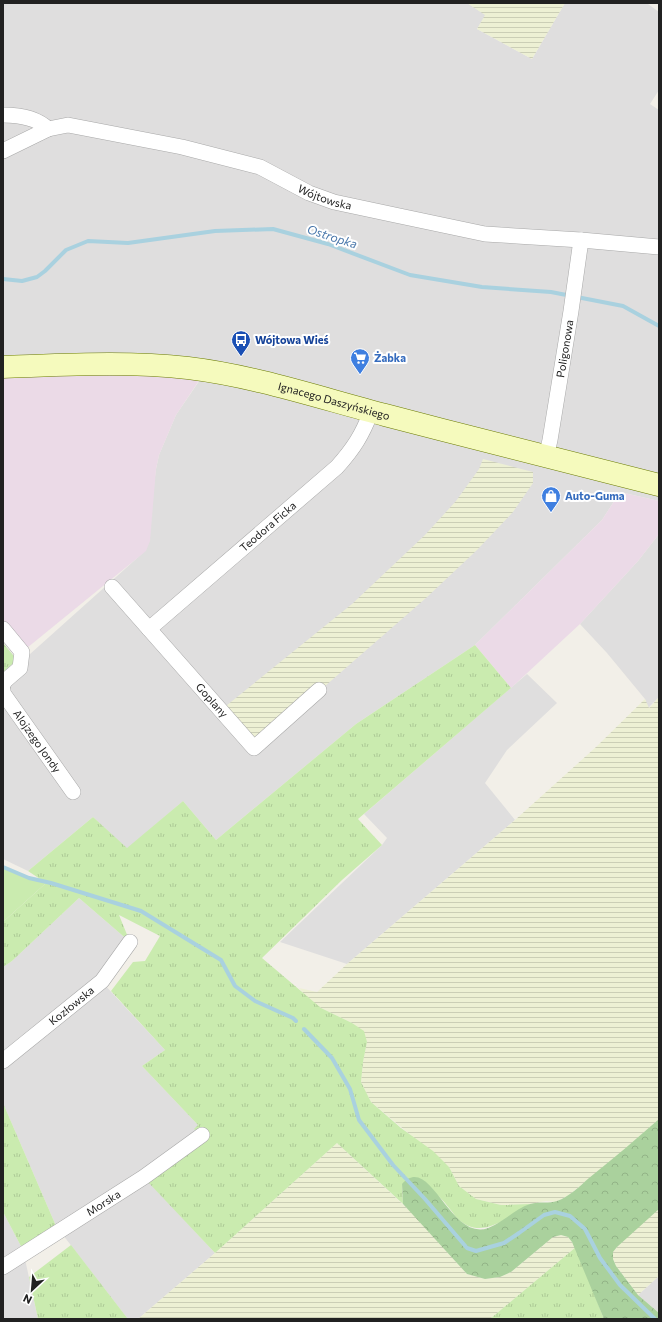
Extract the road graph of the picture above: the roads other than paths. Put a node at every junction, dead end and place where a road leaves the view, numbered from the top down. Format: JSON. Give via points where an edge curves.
{"nodes":[{"id":1,"x":3,"y":115,"type":"edge"},
{"id":2,"x":48,"y":129,"type":"junction"},
{"id":3,"x":3,"y":152,"type":"edge"},
{"id":4,"x":581,"y":240,"type":"junction"},
{"id":5,"x":659,"y":247,"type":"edge"},
{"id":6,"x":3,"y":367,"type":"edge"},
{"id":7,"x":371,"y":412,"type":"junction"},
{"id":8,"x":546,"y":457,"type":"junction"},
{"id":9,"x":659,"y":485,"type":"edge"},
{"id":10,"x":112,"y":587,"type":"dead end"},
{"id":11,"x":3,"y":629,"type":"edge"},
{"id":12,"x":149,"y":629,"type":"junction"},
{"id":13,"x":3,"y":684,"type":"edge"},
{"id":14,"x":3,"y":690,"type":"edge"},
{"id":15,"x":319,"y":690,"type":"dead end"},
{"id":16,"x":73,"y":792,"type":"dead end"},
{"id":17,"x":130,"y":942,"type":"dead end"},
{"id":18,"x":3,"y":1060,"type":"edge"},
{"id":19,"x":202,"y":1135,"type":"dead end"},
{"id":20,"x":3,"y":1267,"type":"edge"}],
"edges":[{"from":1,"to":2,"type":"street","via":[[25,116]]},
{"from":2,"to":3,"type":"street","name":"Wójtowska"},
{"from":2,"to":4,"type":"street","name":"Wójtowska","via":[[68,125],[182,147],[260,167],[309,193],[334,202],[395,216],[485,234]]},
{"from":4,"to":5,"type":"street","name":"Wójtowska"},
{"from":4,"to":8,"type":"street","name":"Poligonowa"},
{"from":6,"to":7,"type":"main road","name":"Ignacego Daszyńskiego","via":[[113,364],[187,368],[254,380]]},
{"from":7,"to":8,"type":"main road","name":"Ignacego Daszyńskiego"},
{"from":7,"to":12,"type":"street","name":"Teodora Ficka","via":[[362,434],[337,467]]},
{"from":8,"to":9,"type":"main road","name":"Ignacego Daszyńskiego"},
{"from":10,"to":12,"type":"street","name":"Goplany"},
{"from":11,"to":13,"type":"street","via":[[22,652],[20,668]]},
{"from":12,"to":15,"type":"street","name":"Goplany","via":[[254,748]]},
{"from":14,"to":16,"type":"street","name":"Alojzego Jondy"},
{"from":17,"to":18,"type":"street","name":"Kozłowska","via":[[102,982]]},
{"from":19,"to":20,"type":"street","name":"Morska","via":[[144,1177]]}]}
